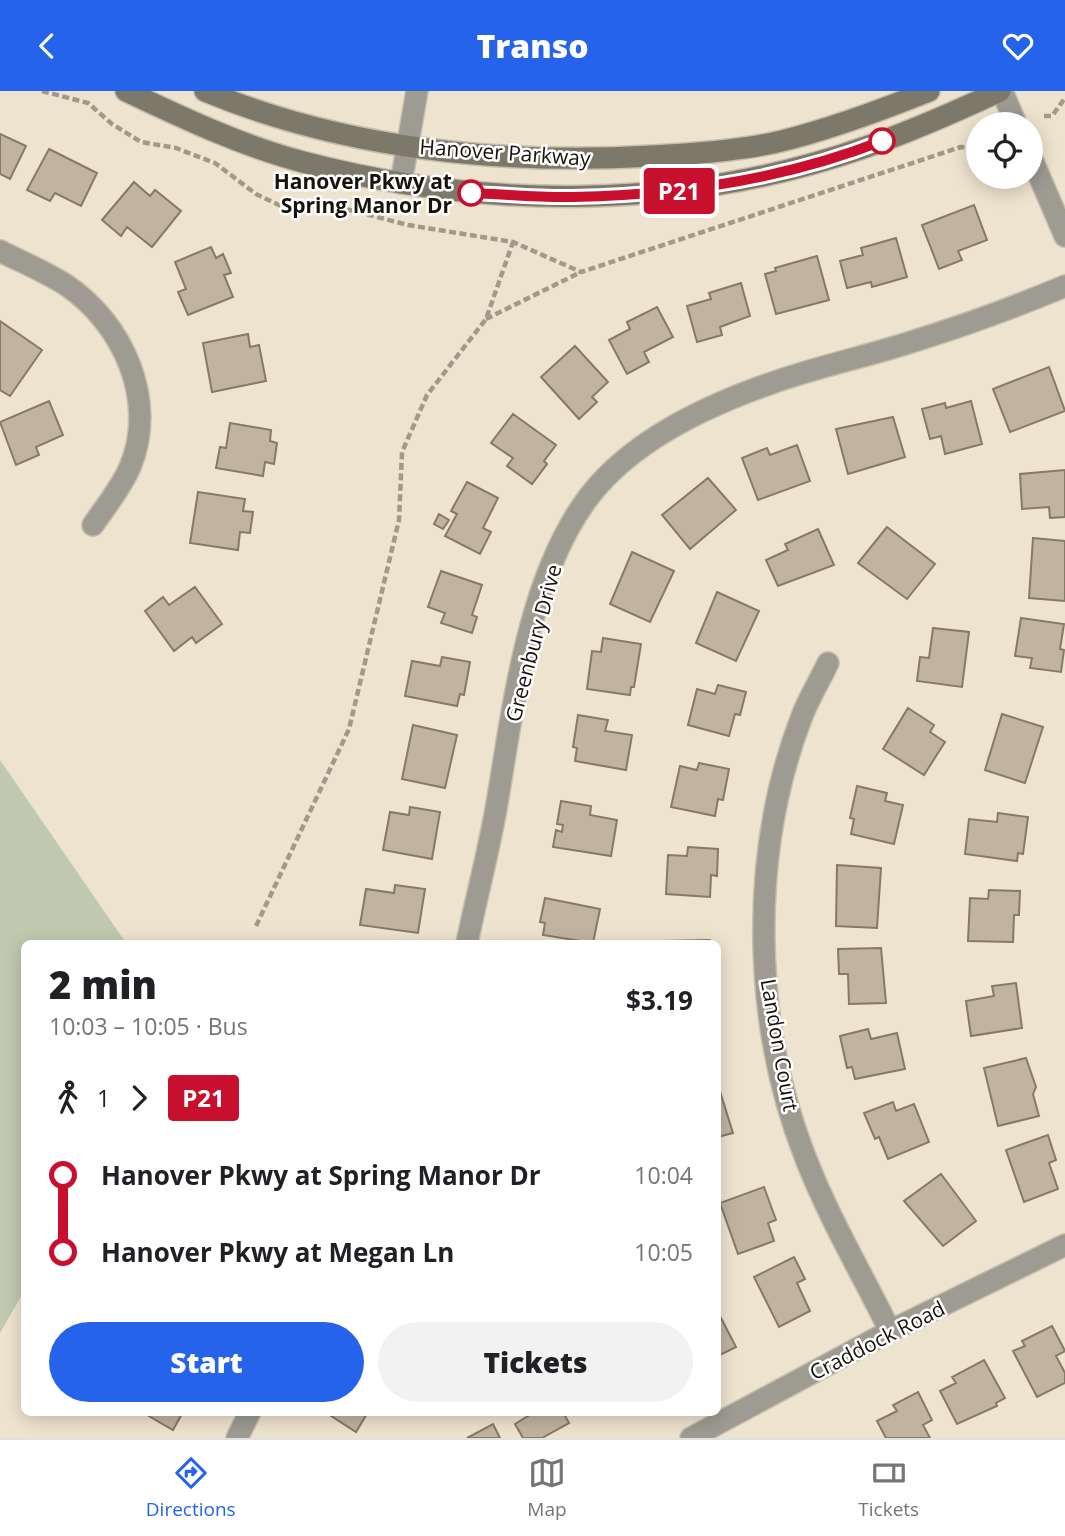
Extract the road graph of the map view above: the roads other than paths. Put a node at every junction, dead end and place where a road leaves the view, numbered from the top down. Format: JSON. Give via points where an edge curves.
{"nodes":[{"id":1,"x":126,"y":91,"type":"edge"},
{"id":2,"x":205,"y":91,"type":"edge"},
{"id":3,"x":417,"y":91,"type":"edge"},
{"id":4,"x":929,"y":91,"type":"edge"},
{"id":5,"x":1001,"y":91,"type":"edge"},
{"id":6,"x":1011,"y":112,"type":"edge"},
{"id":7,"x":408,"y":146,"type":"junction"},
{"id":8,"x":401,"y":183,"type":"junction"},
{"id":9,"x":1043,"y":185,"type":"edge"},
{"id":10,"x":1065,"y":236,"type":"edge"},
{"id":11,"x":0,"y":251,"type":"edge"},
{"id":12,"x":1065,"y":286,"type":"edge"},
{"id":13,"x":93,"y":525,"type":"dead end"},
{"id":14,"x":828,"y":663,"type":"dead end"},
{"id":15,"x":468,"y":940,"type":"edge"},
{"id":16,"x":1065,"y":1245,"type":"edge"},
{"id":17,"x":890,"y":1331,"type":"junction"},
{"id":18,"x":248,"y":1416,"type":"edge"},
{"id":19,"x":237,"y":1438,"type":"edge"},
{"id":20,"x":691,"y":1438,"type":"edge"}],
"edges":[{"from":1,"to":8,"type":"street","name":"Hanover Parkway","via":[[237,140],[302,162]]},
{"from":2,"to":7,"type":"street","name":"Hanover Parkway","via":[[243,107]]},
{"from":3,"to":7,"type":"street"},
{"from":4,"to":7,"type":"street","name":"Hanover Parkway","via":[[773,143],[708,153],[548,160]]},
{"from":5,"to":6,"type":"street"},
{"from":5,"to":8,"type":"street","name":"Hanover Parkway","via":[[862,149],[677,191],[571,197],[471,193]]},
{"from":7,"to":8,"type":"street"},
{"from":9,"to":10,"type":"street"},
{"from":11,"to":13,"type":"street","via":[[57,279],[86,300],[106,320],[133,371],[140,411],[138,442],[120,487]]},
{"from":12,"to":15,"type":"street","name":"Greenbury Drive","via":[[912,342],[770,383],[700,411],[667,430],[601,484],[585,502],[550,565],[532,628]]},
{"from":14,"to":17,"type":"street","name":"Landon Court","via":[[802,715],[771,831],[765,939],[768,1001],[789,1107],[805,1157]]},
{"from":16,"to":17,"type":"street","name":"Craddock Road"},
{"from":17,"to":20,"type":"street","name":"Craddock Road"},
{"from":18,"to":19,"type":"street"}]}
